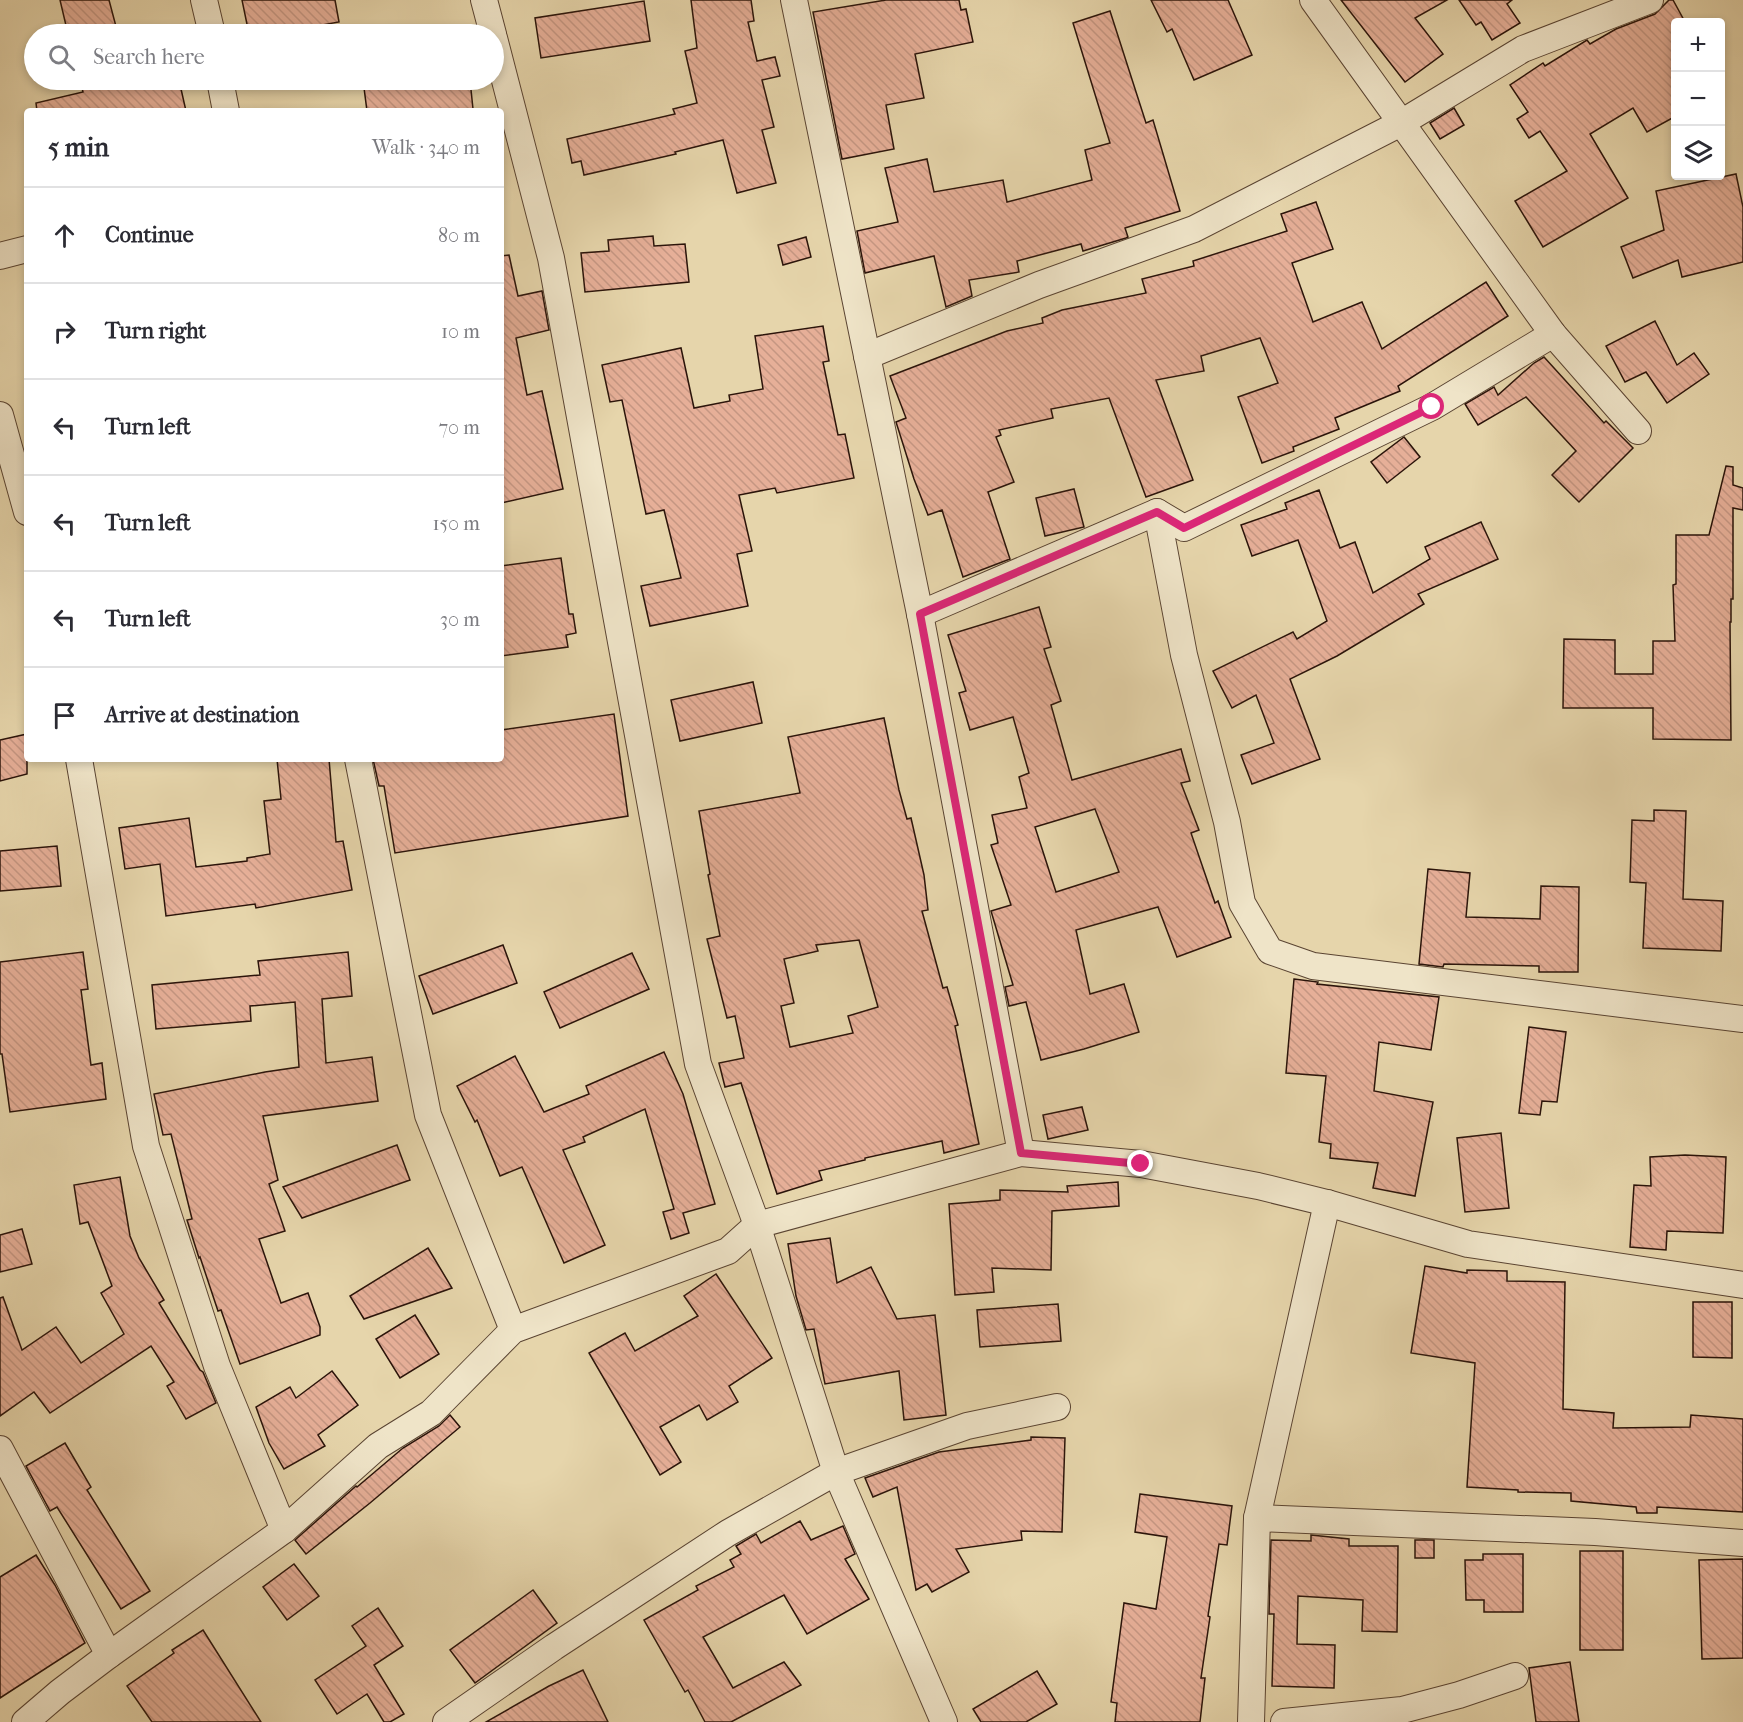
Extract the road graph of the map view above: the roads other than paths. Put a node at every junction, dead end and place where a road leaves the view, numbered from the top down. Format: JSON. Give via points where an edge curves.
{"nodes":[{"id":1,"x":204,"y":0,"type":"edge"},
{"id":2,"x":483,"y":0,"type":"edge"},
{"id":3,"x":794,"y":0,"type":"edge"},
{"id":4,"x":1313,"y":0,"type":"edge"},
{"id":5,"x":1650,"y":0,"type":"edge"},
{"id":6,"x":210,"y":24,"type":"edge"},
{"id":7,"x":490,"y":24,"type":"edge"},
{"id":8,"x":504,"y":78,"type":"edge"},
{"id":9,"x":222,"y":90,"type":"edge"},
{"id":10,"x":225,"y":108,"type":"edge"},
{"id":11,"x":1401,"y":123,"type":"junction"},
{"id":12,"x":24,"y":250,"type":"edge"},
{"id":13,"x":0,"y":256,"type":"edge"},
{"id":14,"x":1553,"y":334,"type":"junction"},
{"id":15,"x":867,"y":356,"type":"junction"},
{"id":16,"x":0,"y":415,"type":"edge"},
{"id":17,"x":1638,"y":431,"type":"dead end"},
{"id":18,"x":24,"y":501,"type":"edge"},
{"id":19,"x":1157,"y":512,"type":"junction"},
{"id":20,"x":920,"y":614,"type":"junction"},
{"id":21,"x":80,"y":762,"type":"edge"},
{"id":22,"x":359,"y":762,"type":"edge"},
{"id":23,"x":1743,"y":1019,"type":"edge"},
{"id":24,"x":1021,"y":1153,"type":"junction"},
{"id":25,"x":1327,"y":1203,"type":"junction"},
{"id":26,"x":756,"y":1225,"type":"junction"},
{"id":27,"x":1743,"y":1285,"type":"edge"},
{"id":28,"x":513,"y":1330,"type":"junction"},
{"id":29,"x":1057,"y":1407,"type":"dead end"},
{"id":30,"x":0,"y":1449,"type":"edge"},
{"id":31,"x":836,"y":1472,"type":"junction"},
{"id":32,"x":1257,"y":1518,"type":"junction"},
{"id":33,"x":284,"y":1530,"type":"junction"},
{"id":34,"x":1743,"y":1543,"type":"edge"},
{"id":35,"x":109,"y":1655,"type":"junction"},
{"id":36,"x":1515,"y":1676,"type":"dead end"},
{"id":37,"x":938,"y":1720,"type":"edge"},
{"id":38,"x":26,"y":1722,"type":"edge"},
{"id":39,"x":446,"y":1722,"type":"edge"},
{"id":40,"x":1251,"y":1722,"type":"edge"},
{"id":41,"x":1284,"y":1722,"type":"edge"}],
"edges":[{"from":1,"to":6,"type":"street"},
{"from":2,"to":7,"type":"street"},
{"from":3,"to":15,"type":"street"},
{"from":4,"to":11,"type":"street"},
{"from":5,"to":11,"type":"street","via":[[1523,49]]},
{"from":8,"to":26,"type":"street","via":[[551,258],[698,1064]]},
{"from":9,"to":10,"type":"street"},
{"from":11,"to":14,"type":"street"},
{"from":11,"to":15,"type":"street","via":[[1194,229],[1040,285]]},
{"from":12,"to":13,"type":"street"},
{"from":14,"to":17,"type":"street"},
{"from":14,"to":19,"type":"street","via":[[1432,407],[1184,528]]},
{"from":15,"to":20,"type":"street"},
{"from":16,"to":18,"type":"street"},
{"from":19,"to":20,"type":"street"},
{"from":19,"to":23,"type":"street","via":[[1184,655],[1227,822],[1242,903],[1270,951],[1313,966]]},
{"from":20,"to":24,"type":"street"},
{"from":21,"to":33,"type":"street","via":[[146,1146],[217,1366]]},
{"from":22,"to":28,"type":"street","via":[[428,1115]]},
{"from":24,"to":25,"type":"street","via":[[1141,1164]]},
{"from":24,"to":26,"type":"street"},
{"from":25,"to":27,"type":"street","via":[[1468,1244]]},
{"from":25,"to":32,"type":"street"},
{"from":26,"to":28,"type":"street","via":[[728,1251]]},
{"from":26,"to":31,"type":"street"},
{"from":28,"to":33,"type":"street","via":[[431,1413],[378,1446]]},
{"from":29,"to":31,"type":"street","via":[[967,1426]]},
{"from":30,"to":35,"type":"street"},
{"from":31,"to":37,"type":"street"},
{"from":31,"to":39,"type":"street","via":[[728,1533]]},
{"from":32,"to":34,"type":"street","via":[[1595,1532]]},
{"from":32,"to":40,"type":"street"},
{"from":33,"to":35,"type":"street"},
{"from":35,"to":38,"type":"street"},
{"from":36,"to":41,"type":"street","via":[[1402,1710]]}]}
